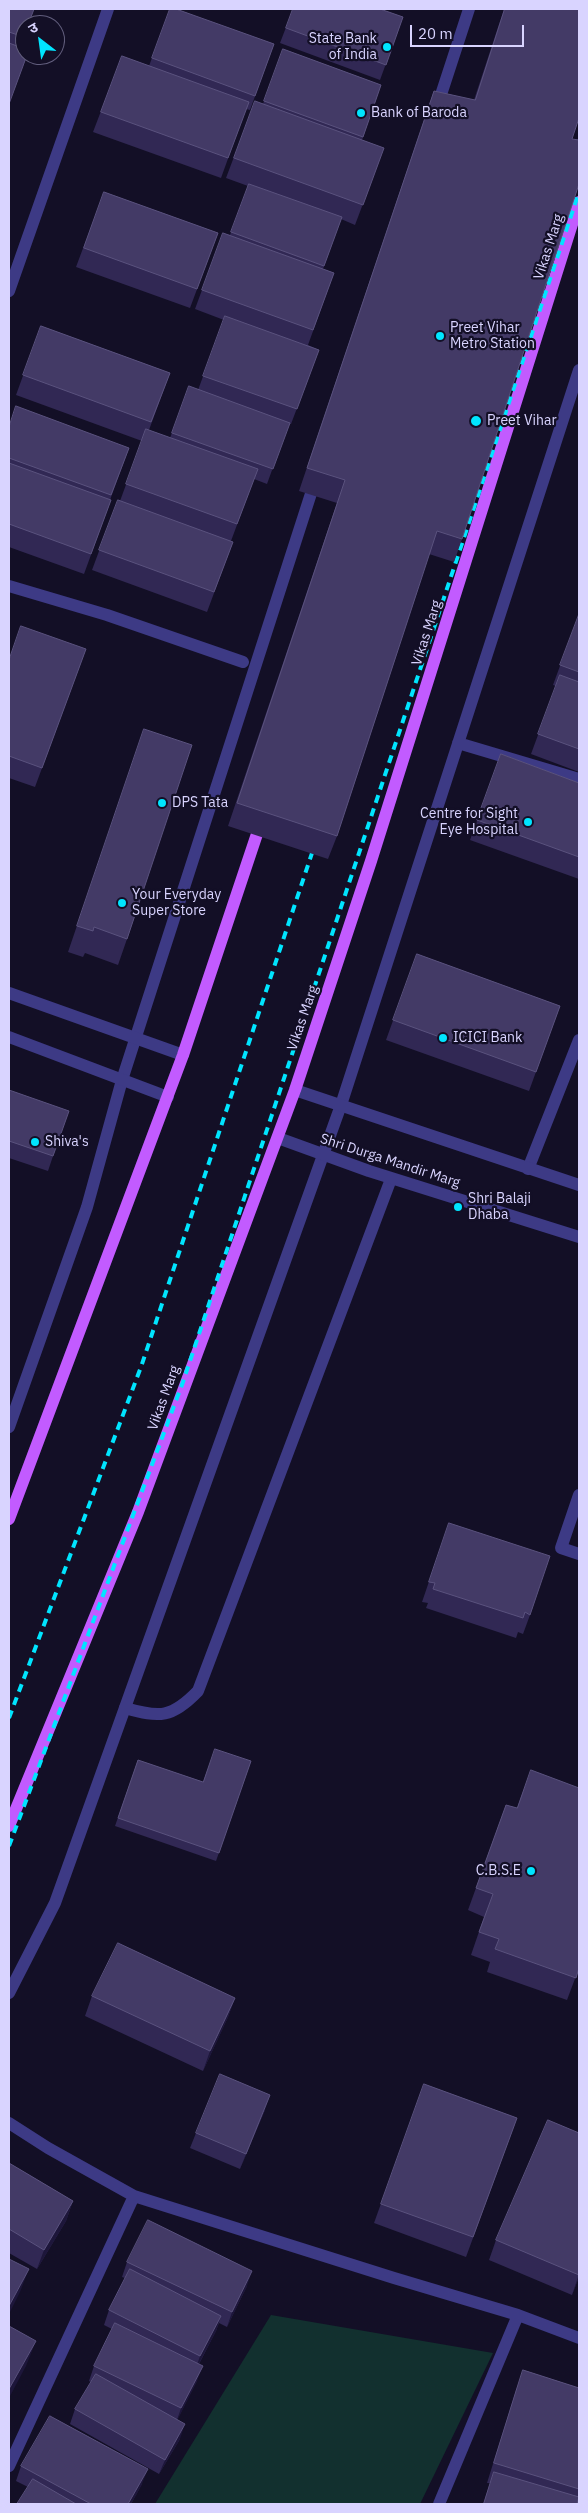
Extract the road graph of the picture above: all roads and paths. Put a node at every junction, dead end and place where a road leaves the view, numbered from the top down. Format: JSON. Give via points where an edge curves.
{"nodes":[{"id":1,"x":108,"y":9,"type":"edge"},
{"id":2,"x":469,"y":9,"type":"edge"},
{"id":3,"x":432,"y":122,"type":"edge"},
{"id":4,"x":579,"y":202,"type":"edge"},
{"id":5,"x":9,"y":291,"type":"edge"},
{"id":6,"x":579,"y":370,"type":"edge"},
{"id":7,"x":319,"y":470,"type":"edge"},
{"id":8,"x":9,"y":586,"type":"edge"},
{"id":9,"x":243,"y":662,"type":"dead end"},
{"id":10,"x":458,"y":743,"type":"junction"},
{"id":11,"x":579,"y":779,"type":"edge"},
{"id":12,"x":265,"y":808,"type":"edge"},
{"id":13,"x":9,"y":993,"type":"edge"},
{"id":14,"x":9,"y":1037,"type":"edge"},
{"id":15,"x":136,"y":1040,"type":"junction"},
{"id":16,"x":579,"y":1040,"type":"edge"},
{"id":17,"x":183,"y":1055,"type":"junction"},
{"id":18,"x":122,"y":1080,"type":"junction"},
{"id":19,"x":295,"y":1090,"type":"junction"},
{"id":20,"x":168,"y":1097,"type":"junction"},
{"id":21,"x":340,"y":1105,"type":"junction"},
{"id":22,"x":278,"y":1138,"type":"junction"},
{"id":23,"x":323,"y":1155,"type":"junction"},
{"id":24,"x":528,"y":1169,"type":"junction"},
{"id":25,"x":392,"y":1179,"type":"junction"},
{"id":26,"x":579,"y":1185,"type":"edge"},
{"id":27,"x":579,"y":1237,"type":"edge"},
{"id":28,"x":9,"y":1427,"type":"edge"},
{"id":29,"x":579,"y":1495,"type":"edge"},
{"id":30,"x":9,"y":1519,"type":"edge"},
{"id":31,"x":579,"y":1554,"type":"edge"},
{"id":32,"x":125,"y":1708,"type":"junction"},
{"id":33,"x":9,"y":1826,"type":"edge"},
{"id":34,"x":9,"y":1993,"type":"edge"},
{"id":35,"x":9,"y":2123,"type":"edge"},
{"id":36,"x":134,"y":2196,"type":"junction"},
{"id":37,"x":518,"y":2316,"type":"junction"},
{"id":38,"x":579,"y":2338,"type":"edge"},
{"id":39,"x":9,"y":2466,"type":"edge"},
{"id":40,"x":439,"y":2504,"type":"edge"}],
"edges":[{"from":1,"to":5,"type":"street"},
{"from":2,"to":3,"type":"street"},
{"from":4,"to":19,"type":"main road","name":"Vikas Marg","via":[[371,861]]},
{"from":6,"to":10,"type":"street"},
{"from":7,"to":15,"type":"street"},
{"from":8,"to":9,"type":"street","via":[[107,615]]},
{"from":10,"to":11,"type":"street"},
{"from":10,"to":21,"type":"street"},
{"from":12,"to":17,"type":"main road"},
{"from":13,"to":15,"type":"street"},
{"from":14,"to":18,"type":"street"},
{"from":15,"to":17,"type":"street"},
{"from":15,"to":18,"type":"street"},
{"from":16,"to":24,"type":"street"},
{"from":17,"to":20,"type":"main road"},
{"from":18,"to":20,"type":"street"},
{"from":18,"to":28,"type":"street","via":[[87,1207]]},
{"from":19,"to":21,"type":"street"},
{"from":19,"to":22,"type":"main road","name":"Vikas Marg"},
{"from":20,"to":30,"type":"main road"},
{"from":21,"to":23,"type":"street"},
{"from":21,"to":24,"type":"street"},
{"from":22,"to":23,"type":"street","name":"Shri Durga Mandir Marg"},
{"from":22,"to":33,"type":"main road","name":"Vikas Marg","via":[[138,1512]]},
{"from":23,"to":25,"type":"street","name":"Shri Durga Mandir Marg"},
{"from":23,"to":32,"type":"street"},
{"from":24,"to":26,"type":"street"},
{"from":25,"to":27,"type":"street","name":"Shri Durga Mandir Marg"},
{"from":25,"to":32,"type":"street","via":[[198,1691],[181,1708],[169,1712],[148,1715]]},
{"from":29,"to":31,"type":"street","via":[[561,1548]]},
{"from":32,"to":34,"type":"street","via":[[55,1903]]},
{"from":35,"to":36,"type":"street"},
{"from":36,"to":37,"type":"street"},
{"from":36,"to":39,"type":"street"},
{"from":37,"to":38,"type":"street"},
{"from":37,"to":40,"type":"street"}]}
